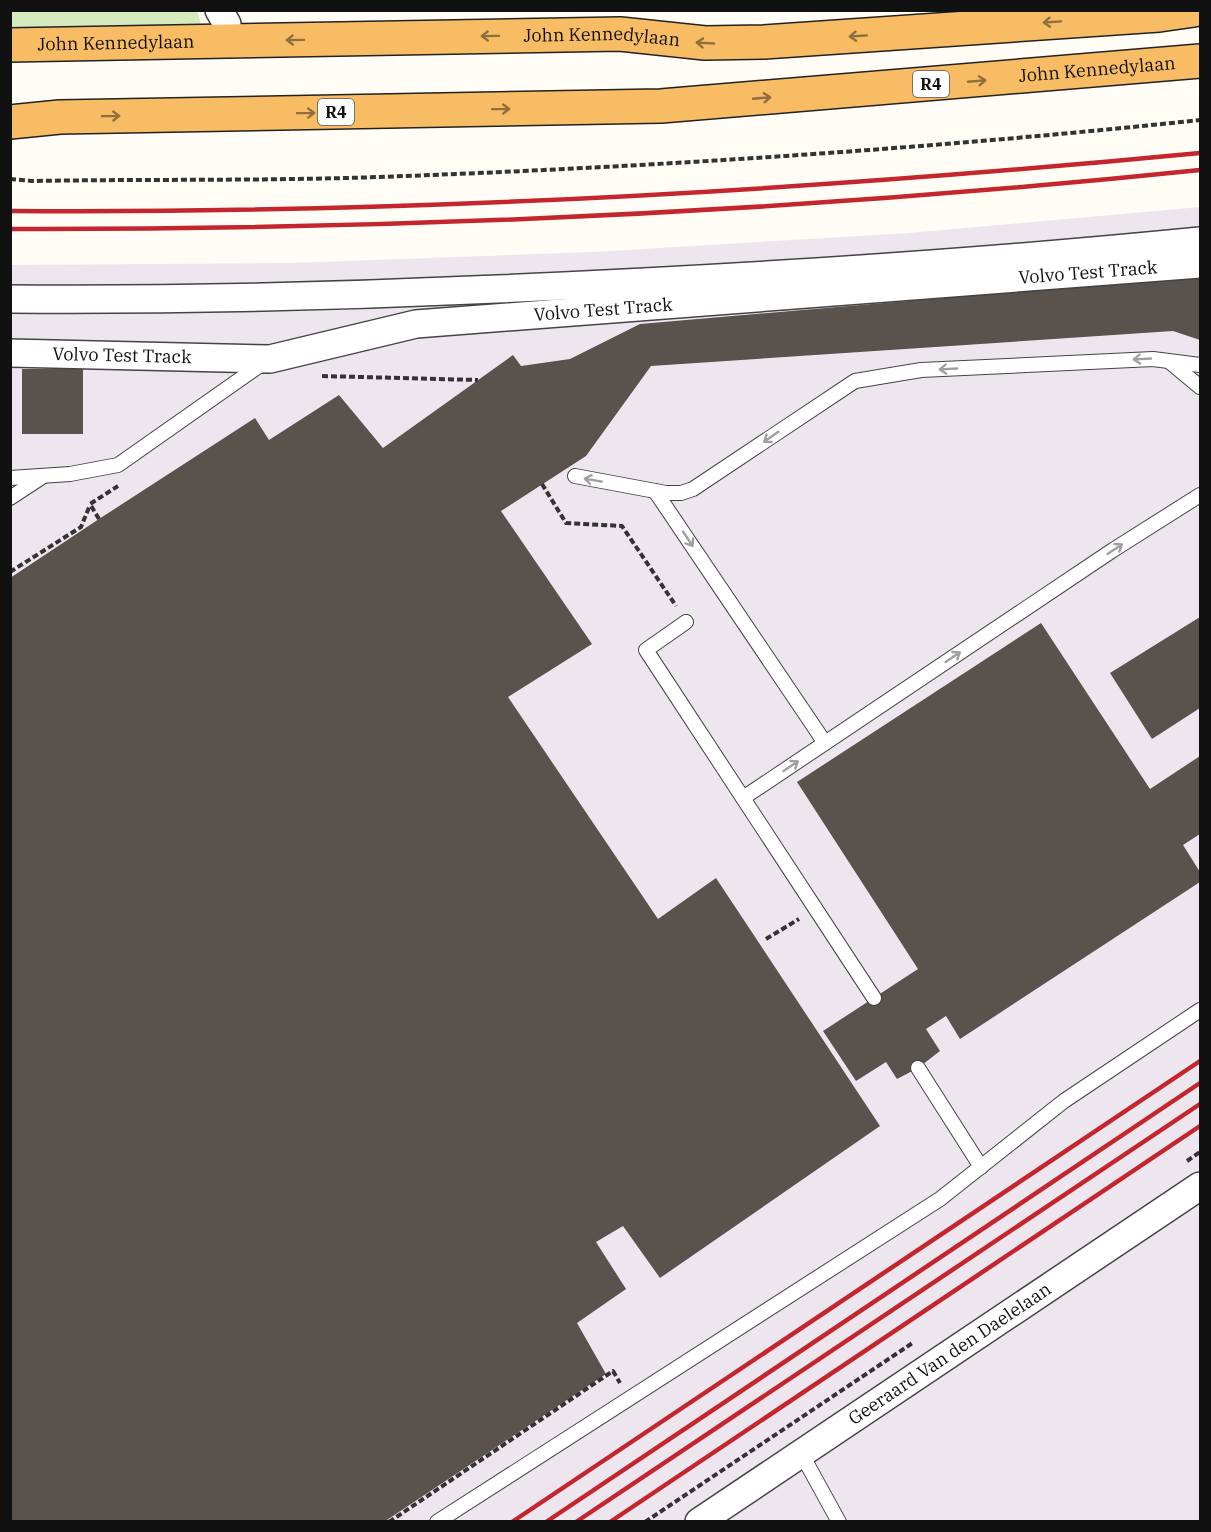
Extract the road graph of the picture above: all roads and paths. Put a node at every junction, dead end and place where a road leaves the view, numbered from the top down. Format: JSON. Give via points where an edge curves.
{"nodes":[{"id":1,"x":1194,"y":10,"type":"edge"},
{"id":2,"x":10,"y":45,"type":"edge"},
{"id":3,"x":1200,"y":61,"type":"edge"},
{"id":4,"x":10,"y":116,"type":"edge"},
{"id":5,"x":60,"y":117,"type":"junction"},
{"id":6,"x":1200,"y":120,"type":"edge"},
{"id":7,"x":10,"y":122,"type":"edge"},
{"id":8,"x":10,"y":179,"type":"edge"},
{"id":9,"x":1200,"y":241,"type":"edge"},
{"id":10,"x":1200,"y":264,"type":"edge"},
{"id":11,"x":10,"y":299,"type":"edge"},
{"id":12,"x":10,"y":353,"type":"edge"},
{"id":13,"x":270,"y":359,"type":"junction"},
{"id":14,"x":1168,"y":361,"type":"junction"},
{"id":15,"x":1200,"y":365,"type":"edge"},
{"id":16,"x":319,"y":376,"type":"dead end"},
{"id":17,"x":478,"y":380,"type":"dead end"},
{"id":18,"x":1200,"y":387,"type":"edge"},
{"id":19,"x":44,"y":476,"type":"junction"},
{"id":20,"x":575,"y":476,"type":"dead end"},
{"id":21,"x":10,"y":478,"type":"edge"},
{"id":22,"x":542,"y":484,"type":"dead end"},
{"id":23,"x":119,"y":485,"type":"dead end"},
{"id":24,"x":655,"y":491,"type":"junction"},
{"id":25,"x":1200,"y":495,"type":"edge"},
{"id":26,"x":10,"y":498,"type":"edge"},
{"id":27,"x":90,"y":504,"type":"junction"},
{"id":28,"x":99,"y":519,"type":"dead end"},
{"id":29,"x":10,"y":572,"type":"edge"},
{"id":30,"x":686,"y":622,"type":"joint"},
{"id":31,"x":825,"y":743,"type":"junction"},
{"id":32,"x":743,"y":798,"type":"junction"},
{"id":33,"x":874,"y":998,"type":"dead end"},
{"id":34,"x":1200,"y":1010,"type":"edge"},
{"id":35,"x":918,"y":1068,"type":"dead end"},
{"id":36,"x":981,"y":1167,"type":"junction"},
{"id":37,"x":1200,"y":1186,"type":"edge"},
{"id":38,"x":801,"y":1453,"type":"junction"},
{"id":39,"x":436,"y":1521,"type":"edge"},
{"id":40,"x":699,"y":1521,"type":"edge"},
{"id":41,"x":839,"y":1521,"type":"edge"}],
"edges":[{"from":1,"to":2,"type":"highway","name":"John Kennedylaan","one_way":true,"via":[[705,44],[620,34]]},
{"from":5,"to":3,"type":"highway","name":"John Kennedylaan","number":"R4","one_way":true,"via":[[661,106]]},
{"from":4,"to":5,"type":"highway","name":"John Kennedylaan","number":"R4"},
{"from":5,"to":7,"type":"highway","name":"John Kennedylaan","number":"R4"},
{"from":6,"to":8,"type":"path","via":[[1080,133],[657,164],[376,177]]},
{"from":9,"to":11,"type":"street","name":"Volvo Test Track","via":[[887,268],[604,285],[282,297]]},
{"from":10,"to":13,"type":"street","name":"Volvo Test Track","via":[[416,324]]},
{"from":12,"to":13,"type":"street","name":"Volvo Test Track"},
{"from":13,"to":19,"type":"lane","via":[[118,465]]},
{"from":14,"to":15,"type":"lane"},
{"from":14,"to":18,"type":"lane"},
{"from":14,"to":24,"type":"lane","one_way":true,"via":[[921,370],[855,381],[702,484],[681,493]]},
{"from":16,"to":17,"type":"path"},
{"from":19,"to":21,"type":"lane"},
{"from":19,"to":26,"type":"lane"},
{"from":24,"to":20,"type":"lane","one_way":true},
{"from":22,"to":30,"type":"path","via":[[566,523],[622,526]]},
{"from":23,"to":27,"type":"path"},
{"from":24,"to":31,"type":"lane","one_way":true},
{"from":31,"to":25,"type":"lane","one_way":true},
{"from":27,"to":28,"type":"path"},
{"from":27,"to":29,"type":"path","via":[[81,527]]},
{"from":30,"to":32,"type":"lane","via":[[646,650]]},
{"from":32,"to":31,"type":"lane","one_way":true},
{"from":32,"to":33,"type":"lane"},
{"from":34,"to":36,"type":"lane","via":[[1064,1101]]},
{"from":35,"to":36,"type":"lane"},
{"from":36,"to":39,"type":"lane","via":[[940,1199]]},
{"from":37,"to":38,"type":"street","name":"Geeraard Van den Daelelaan"},
{"from":38,"to":40,"type":"street","name":"Geeraard Van den Daelelaan"},
{"from":38,"to":41,"type":"lane"}]}
